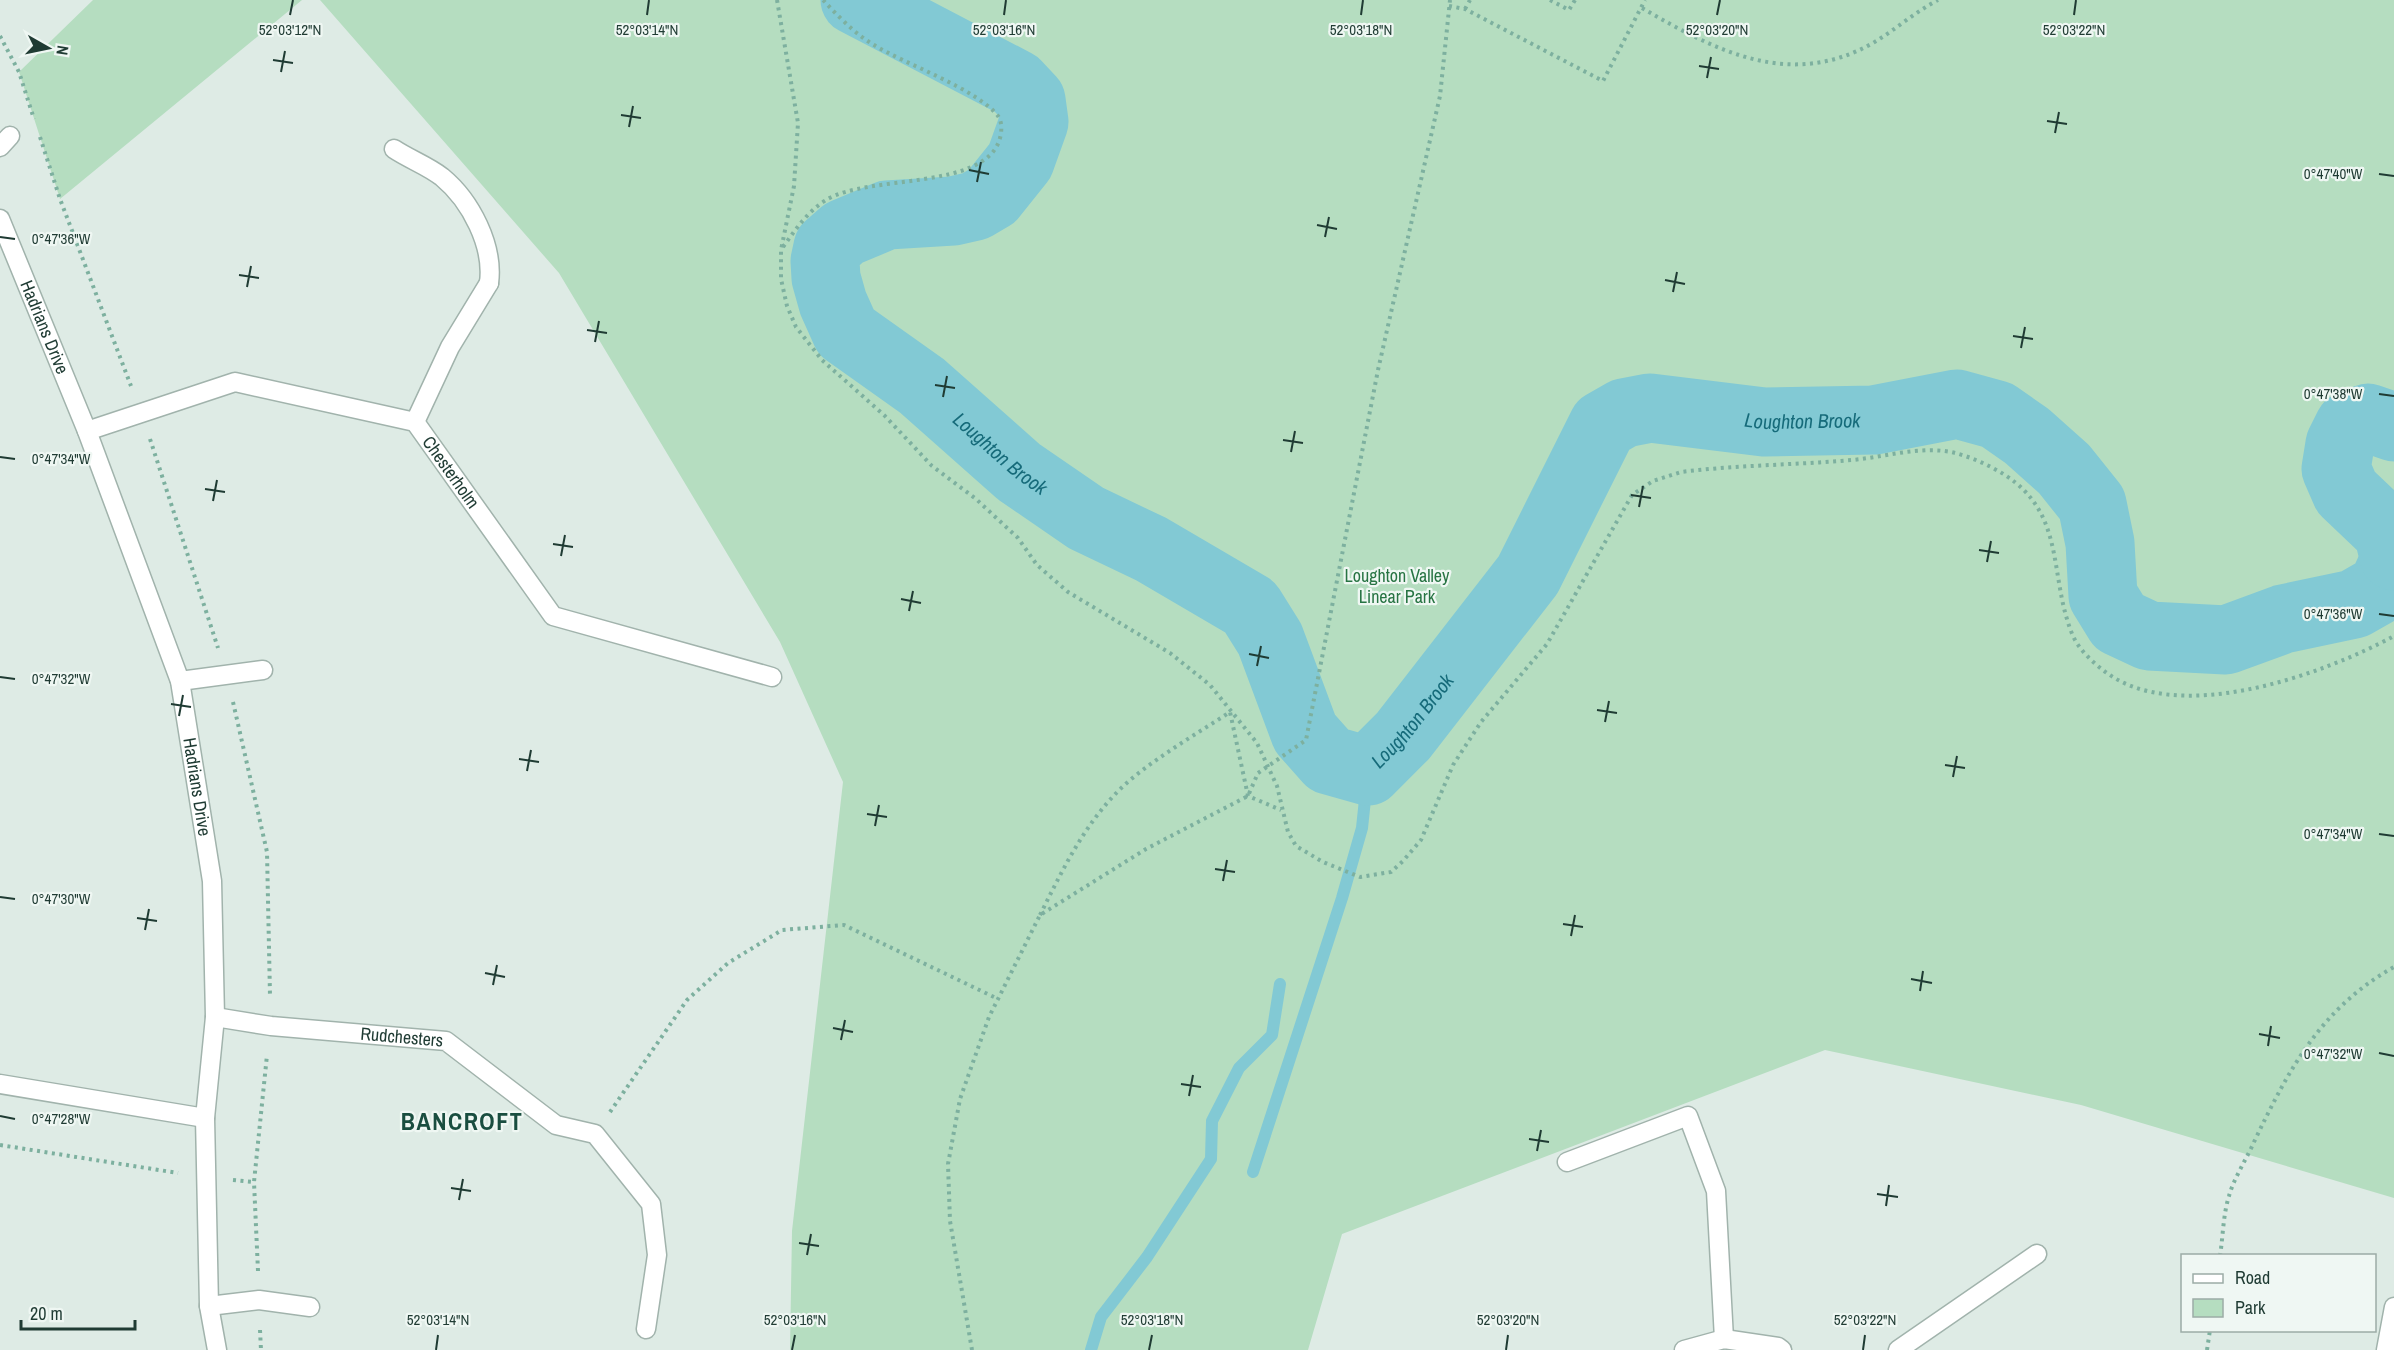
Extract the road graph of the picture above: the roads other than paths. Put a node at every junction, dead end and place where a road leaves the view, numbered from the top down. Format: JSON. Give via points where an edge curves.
{"nodes":[{"id":1,"x":394,"y":149,"type":"dead end"},
{"id":2,"x":0,"y":219,"type":"edge"},
{"id":3,"x":415,"y":422,"type":"junction"},
{"id":4,"x":87,"y":431,"type":"junction"},
{"id":5,"x":263,"y":670,"type":"dead end"},
{"id":6,"x":772,"y":677,"type":"dead end"},
{"id":7,"x":180,"y":681,"type":"junction"},
{"id":8,"x":215,"y":1017,"type":"junction"},
{"id":9,"x":0,"y":1084,"type":"edge"},
{"id":10,"x":205,"y":1118,"type":"junction"},
{"id":11,"x":1567,"y":1162,"type":"dead end"},
{"id":12,"x":2037,"y":1254,"type":"dead end"},
{"id":13,"x":209,"y":1306,"type":"junction"},
{"id":14,"x":310,"y":1307,"type":"dead end"},
{"id":15,"x":2394,"y":1307,"type":"edge"},
{"id":16,"x":646,"y":1329,"type":"dead end"},
{"id":17,"x":1724,"y":1339,"type":"junction"},
{"id":18,"x":217,"y":1350,"type":"edge"},
{"id":19,"x":1684,"y":1350,"type":"edge"},
{"id":20,"x":1782,"y":1350,"type":"edge"},
{"id":21,"x":1898,"y":1350,"type":"edge"},
{"id":22,"x":2386,"y":1350,"type":"edge"}],
"edges":[{"from":1,"to":3,"type":"street","via":[[443,178],[484,239],[491,265],[489,283],[450,347]]},
{"from":2,"to":4,"type":"street","name":"Hadrians Drive"},
{"from":3,"to":4,"type":"street","name":"Chesterholm","via":[[235,382]]},
{"from":3,"to":6,"type":"street","name":"Chesterholm","via":[[553,616]]},
{"from":4,"to":7,"type":"street","name":"Hadrians Drive"},
{"from":5,"to":7,"type":"street"},
{"from":7,"to":8,"type":"street","name":"Hadrians Drive","via":[[212,881]]},
{"from":8,"to":10,"type":"street","name":"Hadrians Drive"},
{"from":8,"to":16,"type":"street","name":"Rudchesters","via":[[271,1026],[446,1041],[556,1125],[595,1134],[651,1204],[657,1255]]},
{"from":9,"to":10,"type":"street"},
{"from":10,"to":13,"type":"street","name":"Hadrians Drive"},
{"from":11,"to":17,"type":"street","via":[[1688,1116],[1716,1191]]},
{"from":12,"to":21,"type":"street"},
{"from":13,"to":14,"type":"street","via":[[259,1300]]},
{"from":13,"to":18,"type":"street","name":"Hadrians Drive"},
{"from":15,"to":22,"type":"street"},
{"from":17,"to":19,"type":"street"},
{"from":17,"to":20,"type":"street"}]}
